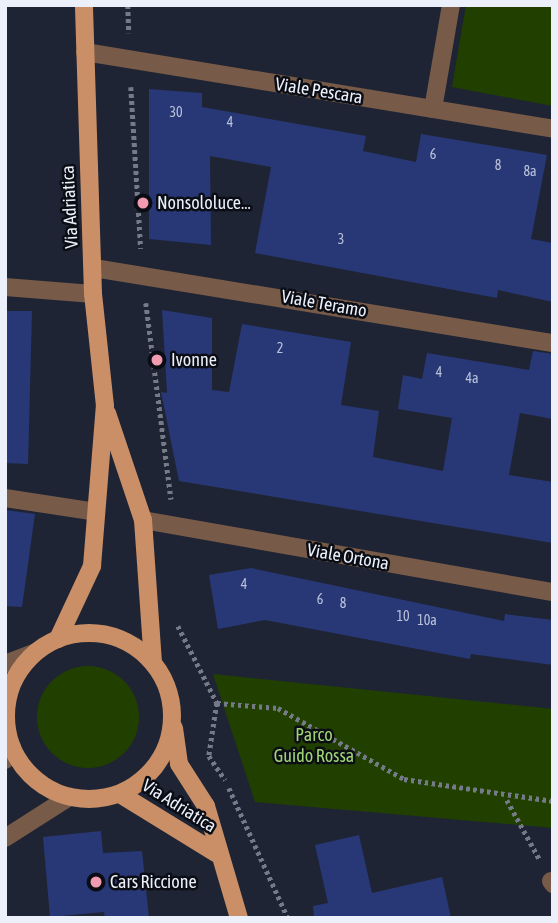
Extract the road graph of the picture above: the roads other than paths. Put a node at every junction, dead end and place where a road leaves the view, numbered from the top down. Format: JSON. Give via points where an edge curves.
{"nodes":[{"id":1,"x":84,"y":5,"type":"edge"},
{"id":2,"x":451,"y":5,"type":"edge"},
{"id":3,"x":85,"y":52,"type":"junction"},
{"id":4,"x":433,"y":109,"type":"junction"},
{"id":5,"x":553,"y":129,"type":"edge"},
{"id":6,"x":94,"y":268,"type":"junction"},
{"id":7,"x":5,"y":287,"type":"edge"},
{"id":8,"x":93,"y":294,"type":"junction"},
{"id":9,"x":553,"y":343,"type":"edge"},
{"id":10,"x":105,"y":407,"type":"junction"},
{"id":11,"x":5,"y":498,"type":"edge"},
{"id":12,"x":96,"y":512,"type":"junction"},
{"id":13,"x":143,"y":520,"type":"junction"},
{"id":14,"x":553,"y":592,"type":"edge"},
{"id":15,"x":58,"y":639,"type":"junction"},
{"id":16,"x":36,"y":652,"type":"junction"},
{"id":17,"x":153,"y":663,"type":"junction"},
{"id":18,"x":5,"y":664,"type":"edge"},
{"id":19,"x":172,"y":711,"type":"junction"},
{"id":20,"x":6,"y":722,"type":"edge"},
{"id":21,"x":8,"y":754,"type":"edge"},
{"id":22,"x":120,"y":794,"type":"junction"},
{"id":23,"x":69,"y":797,"type":"junction"},
{"id":24,"x":5,"y":838,"type":"edge"},
{"id":25,"x":216,"y":853,"type":"junction"},
{"id":26,"x":239,"y":918,"type":"edge"}],
"edges":[{"from":1,"to":3,"type":"main road","name":"Via Adriatica"},
{"from":2,"to":4,"type":"street"},
{"from":3,"to":4,"type":"street","name":"Viale Pescara"},
{"from":3,"to":6,"type":"main road","name":"Via Adriatica"},
{"from":4,"to":5,"type":"street","name":"Viale Pescara"},
{"from":6,"to":8,"type":"main road","name":"Via Adriatica"},
{"from":6,"to":9,"type":"street","name":"Viale Teramo"},
{"from":7,"to":8,"type":"street"},
{"from":8,"to":10,"type":"main road","name":"Via Adriatica"},
{"from":10,"to":12,"type":"main road","name":"Via Adriatica"},
{"from":10,"to":13,"type":"main road","name":"Via Adriatica"},
{"from":11,"to":12,"type":"street"},
{"from":12,"to":15,"type":"main road","name":"Via Adriatica","via":[[92,566]]},
{"from":13,"to":14,"type":"street","name":"Viale Ortona"},
{"from":13,"to":17,"type":"main road","name":"Via Adriatica"},
{"from":15,"to":16,"type":"main road"},
{"from":15,"to":17,"type":"main road","via":[[110,635]]},
{"from":16,"to":18,"type":"street"},
{"from":16,"to":20,"type":"main road","via":[[19,672]]},
{"from":17,"to":19,"type":"main road"},
{"from":19,"to":22,"type":"main road","via":[[160,761]]},
{"from":19,"to":25,"type":"main road","name":"Via Adriatica","via":[[179,764],[206,806]]},
{"from":20,"to":21,"type":"main road"},
{"from":21,"to":23,"type":"main road"},
{"from":22,"to":23,"type":"main road"},
{"from":22,"to":25,"type":"main road","name":"Via Adriatica"},
{"from":23,"to":24,"type":"street"},
{"from":25,"to":26,"type":"main road","name":"Via Adriatica"}]}
